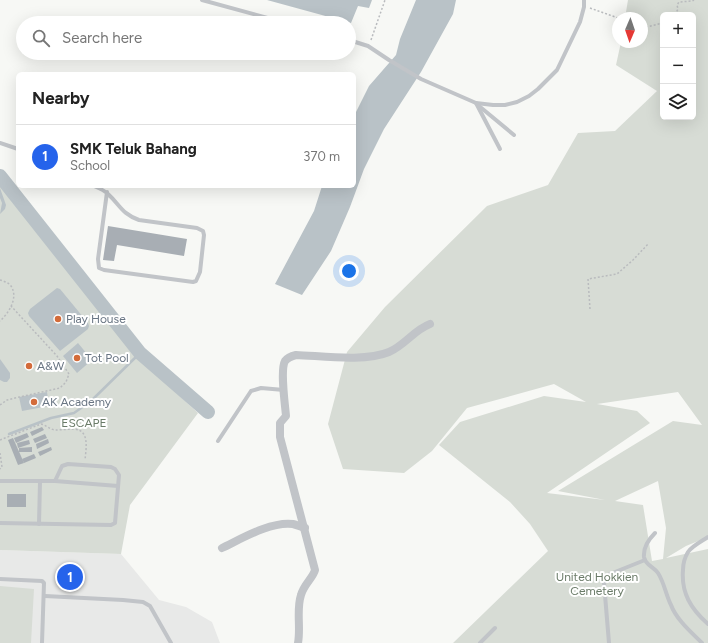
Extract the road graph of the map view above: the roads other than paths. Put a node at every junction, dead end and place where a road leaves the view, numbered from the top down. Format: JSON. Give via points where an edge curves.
{"nodes":[{"id":1,"x":202,"y":0,"type":"edge"},
{"id":2,"x":584,"y":0,"type":"edge"},
{"id":3,"x":260,"y":16,"type":"edge"},
{"id":4,"x":356,"y":42,"type":"edge"},
{"id":5,"x":476,"y":103,"type":"junction"},
{"id":6,"x":514,"y":135,"type":"dead end"},
{"id":7,"x":0,"y":143,"type":"edge"},
{"id":8,"x":16,"y":148,"type":"edge"},
{"id":9,"x":500,"y":149,"type":"dead end"},
{"id":10,"x":98,"y":188,"type":"edge"},
{"id":11,"x":107,"y":192,"type":"junction"},
{"id":12,"x":430,"y":324,"type":"dead end"},
{"id":13,"x":284,"y":390,"type":"junction"},
{"id":14,"x":218,"y":441,"type":"dead end"},
{"id":15,"x":55,"y":481,"type":"junction"},
{"id":16,"x":0,"y":482,"type":"edge"},
{"id":17,"x":40,"y":482,"type":"junction"},
{"id":18,"x":118,"y":486,"type":"junction"},
{"id":19,"x":0,"y":523,"type":"edge"},
{"id":20,"x":40,"y":524,"type":"junction"},
{"id":21,"x":305,"y":528,"type":"junction"},
{"id":22,"x":655,"y":533,"type":"dead end"},
{"id":23,"x":708,"y":537,"type":"edge"},
{"id":24,"x":222,"y":548,"type":"dead end"},
{"id":25,"x":645,"y":560,"type":"junction"},
{"id":26,"x":0,"y":579,"type":"edge"},
{"id":27,"x":45,"y":596,"type":"junction"},
{"id":28,"x":708,"y":624,"type":"edge"},
{"id":29,"x":495,"y":628,"type":"dead end"},
{"id":30,"x":42,"y":643,"type":"edge"},
{"id":31,"x":171,"y":643,"type":"edge"},
{"id":32,"x":298,"y":643,"type":"edge"},
{"id":33,"x":480,"y":643,"type":"edge"},
{"id":34,"x":609,"y":643,"type":"edge"},
{"id":35,"x":702,"y":643,"type":"edge"}],
"edges":[{"from":1,"to":3,"type":"lane"},
{"from":2,"to":5,"type":"lane","via":[[580,22],[557,70],[538,89],[517,102],[493,106]]},
{"from":4,"to":5,"type":"lane","via":[[368,46],[421,78]]},
{"from":5,"to":6,"type":"lane"},
{"from":5,"to":9,"type":"lane"},
{"from":7,"to":8,"type":"lane"},
{"from":10,"to":11,"type":"lane"},
{"from":11,"to":11,"type":"lane","via":[[130,217],[203,231],[200,272],[196,281],[99,268]]},
{"from":12,"to":13,"type":"street","via":[[421,328],[402,345],[377,356],[292,356],[284,364]]},
{"from":13,"to":14,"type":"lane","via":[[257,389],[248,393]]},
{"from":13,"to":21,"type":"street","via":[[286,416],[280,423],[280,437]]},
{"from":15,"to":17,"type":"lane"},
{"from":15,"to":18,"type":"lane"},
{"from":15,"to":18,"type":"lane","via":[[62,466],[68,464],[111,467],[116,469],[119,476]]},
{"from":16,"to":17,"type":"lane"},
{"from":17,"to":20,"type":"lane"},
{"from":18,"to":20,"type":"lane","via":[[113,524]]},
{"from":19,"to":20,"type":"lane"},
{"from":21,"to":24,"type":"street","via":[[293,524],[280,524]]},
{"from":21,"to":32,"type":"street","via":[[315,570],[301,594]]},
{"from":22,"to":25,"type":"lane","via":[[646,544]]},
{"from":23,"to":28,"type":"lane","via":[[688,551],[682,574],[687,599]]},
{"from":25,"to":34,"type":"lane","via":[[606,576],[604,583]]},
{"from":25,"to":35,"type":"lane","via":[[659,575],[675,613]]},
{"from":26,"to":27,"type":"lane","via":[[42,581],[45,584]]},
{"from":27,"to":30,"type":"lane"},
{"from":27,"to":31,"type":"lane","via":[[146,603]]},
{"from":29,"to":33,"type":"lane"}]}
